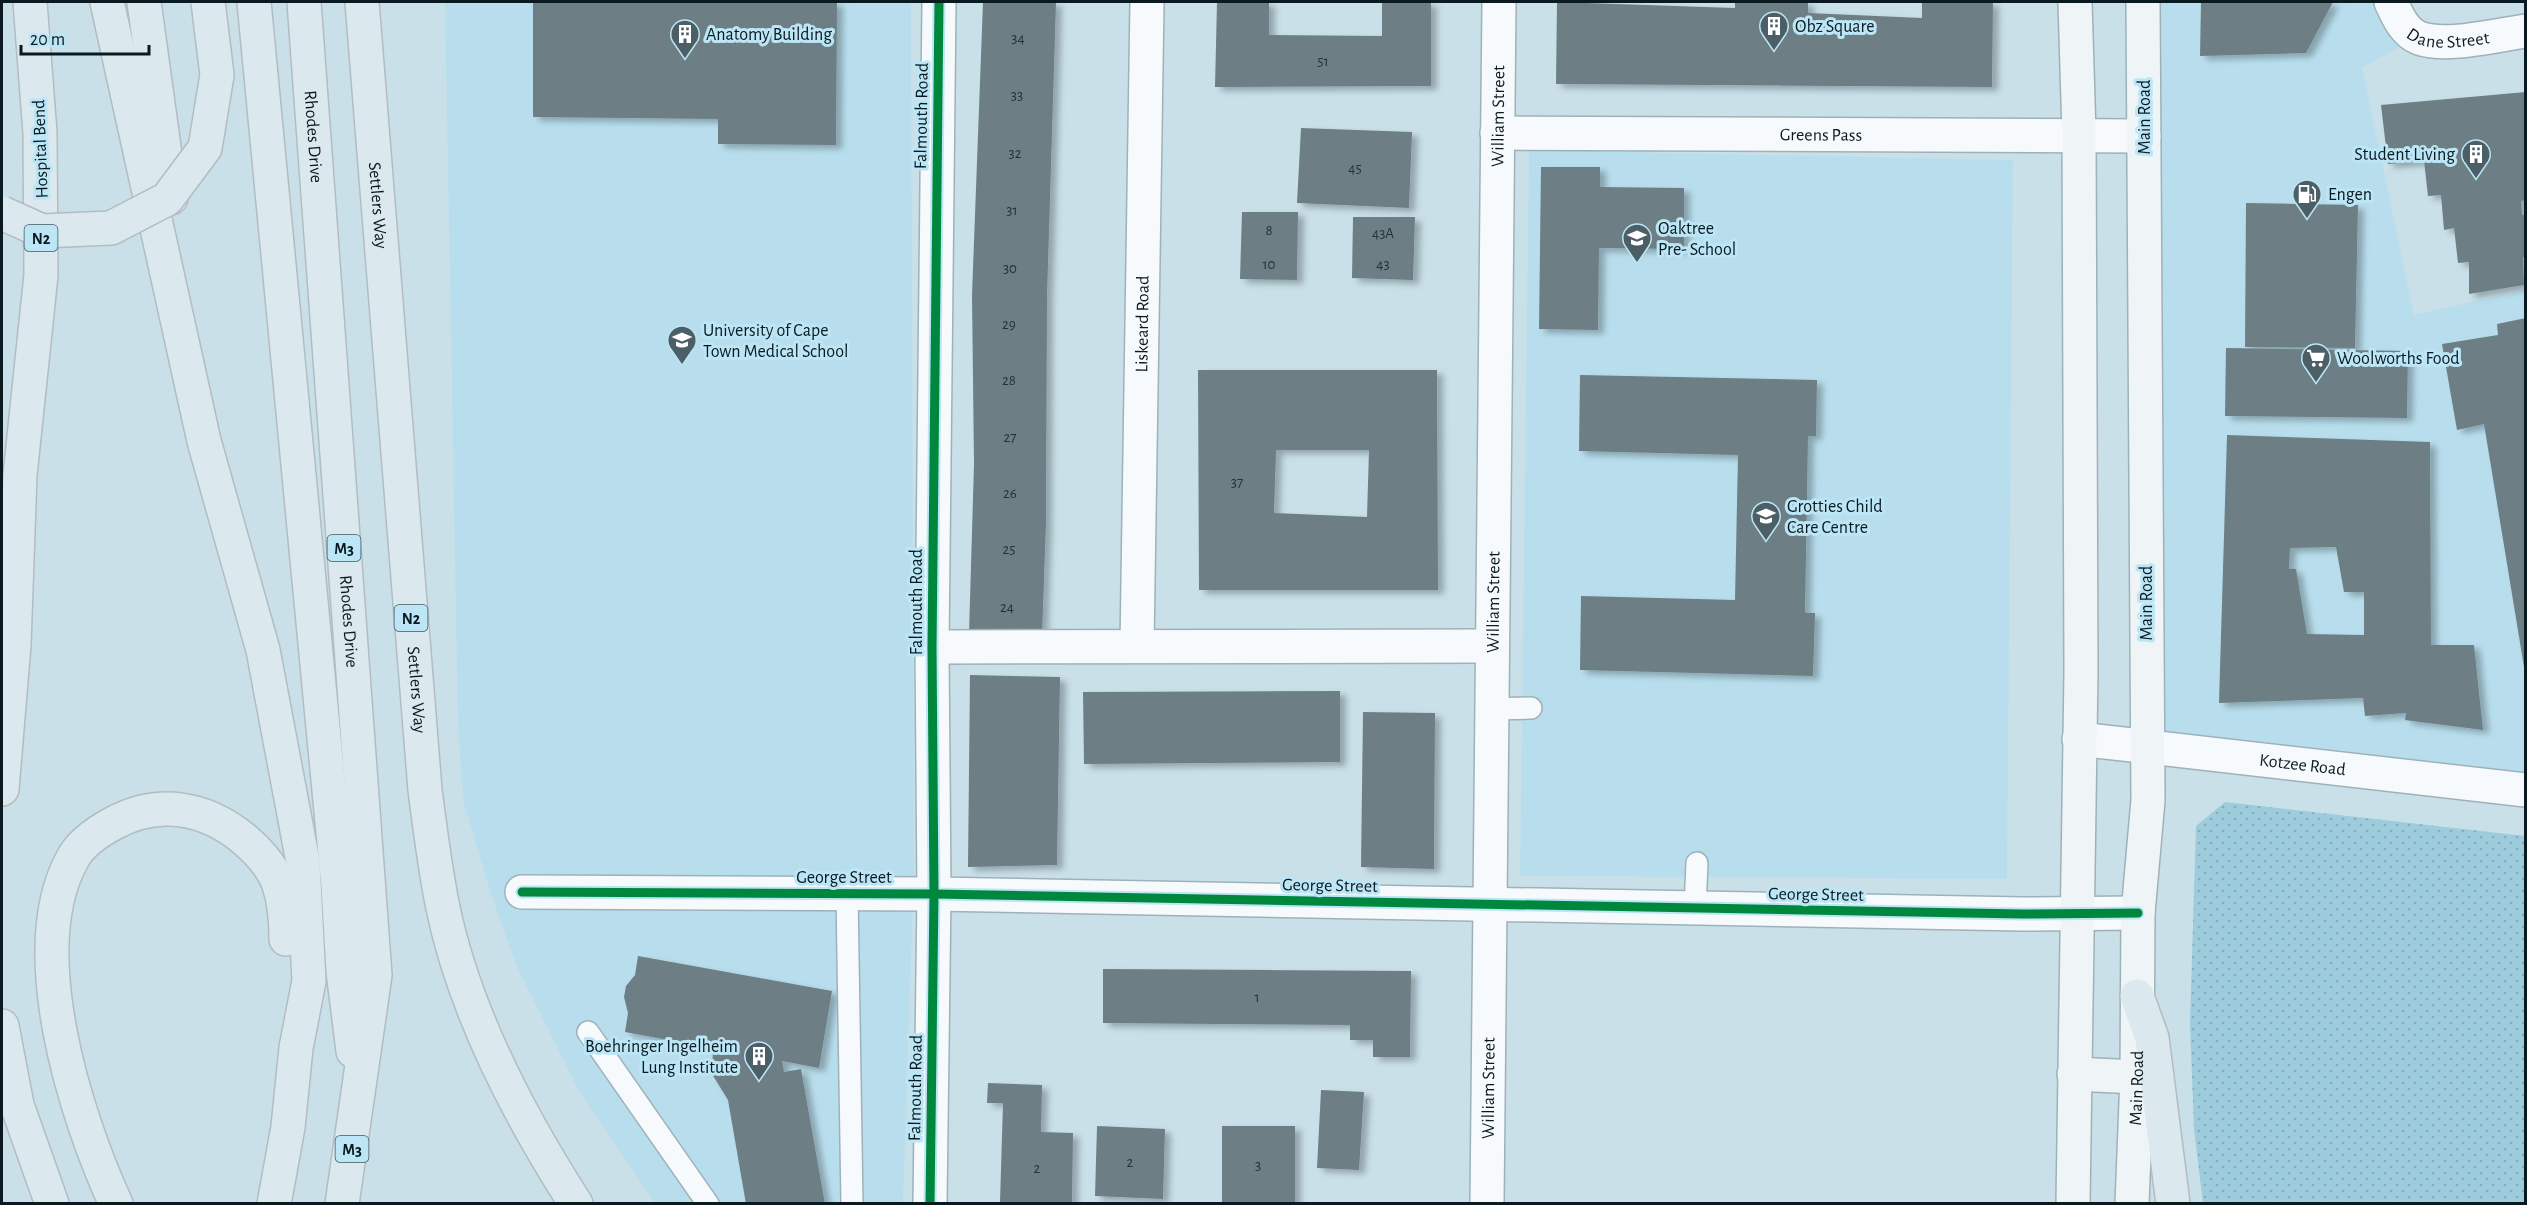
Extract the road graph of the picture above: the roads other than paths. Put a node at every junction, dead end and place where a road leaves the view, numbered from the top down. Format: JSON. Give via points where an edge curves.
{"nodes":[{"id":1,"x":30,"y":2,"type":"edge"},
{"id":2,"x":107,"y":2,"type":"edge"},
{"id":3,"x":144,"y":2,"type":"edge"},
{"id":4,"x":208,"y":2,"type":"edge"},
{"id":5,"x":254,"y":2,"type":"edge"},
{"id":6,"x":304,"y":2,"type":"edge"},
{"id":7,"x":362,"y":2,"type":"edge"},
{"id":8,"x":939,"y":2,"type":"edge"},
{"id":9,"x":1147,"y":2,"type":"edge"},
{"id":10,"x":1499,"y":2,"type":"edge"},
{"id":11,"x":2075,"y":2,"type":"edge"},
{"id":12,"x":2143,"y":2,"type":"edge"},
{"id":13,"x":2391,"y":2,"type":"edge"},
{"id":14,"x":2526,"y":31,"type":"edge"},
{"id":15,"x":1497,"y":133,"type":"junction"},
{"id":16,"x":2079,"y":134,"type":"junction"},
{"id":17,"x":2144,"y":136,"type":"junction"},
{"id":18,"x":2,"y":213,"type":"edge"},
{"id":19,"x":204,"y":441,"type":"junction"},
{"id":20,"x":20,"y":475,"type":"junction"},
{"id":21,"x":2,"y":521,"type":"edge"},
{"id":22,"x":1137,"y":646,"type":"junction"},
{"id":23,"x":1491,"y":646,"type":"junction"},
{"id":24,"x":932,"y":647,"type":"junction"},
{"id":25,"x":1531,"y":708,"type":"dead end"},
{"id":26,"x":1491,"y":709,"type":"junction"},
{"id":27,"x":2079,"y":739,"type":"junction"},
{"id":28,"x":2147,"y":747,"type":"junction"},
{"id":29,"x":2,"y":789,"type":"edge"},
{"id":30,"x":2526,"y":790,"type":"edge"},
{"id":31,"x":1697,"y":863,"type":"dead end"},
{"id":32,"x":522,"y":892,"type":"dead end"},
{"id":33,"x":847,"y":894,"type":"junction"},
{"id":34,"x":934,"y":894,"type":"junction"},
{"id":35,"x":1489,"y":905,"type":"junction"},
{"id":36,"x":1695,"y":908,"type":"junction"},
{"id":37,"x":2138,"y":913,"type":"junction"},
{"id":38,"x":2075,"y":914,"type":"junction"},
{"id":39,"x":2137,"y":996,"type":"junction"},
{"id":40,"x":2,"y":1026,"type":"edge"},
{"id":41,"x":588,"y":1032,"type":"dead end"},
{"id":42,"x":296,"y":1048,"type":"junction"},
{"id":43,"x":2074,"y":1074,"type":"junction"},
{"id":44,"x":2137,"y":1077,"type":"junction"},
{"id":45,"x":359,"y":1094,"type":"junction"},
{"id":46,"x":51,"y":1203,"type":"edge"},
{"id":47,"x":116,"y":1203,"type":"edge"},
{"id":48,"x":274,"y":1203,"type":"edge"},
{"id":49,"x":342,"y":1203,"type":"edge"},
{"id":50,"x":576,"y":1203,"type":"edge"},
{"id":51,"x":708,"y":1203,"type":"edge"},
{"id":52,"x":852,"y":1203,"type":"edge"},
{"id":53,"x":930,"y":1203,"type":"edge"},
{"id":54,"x":1487,"y":1203,"type":"edge"},
{"id":55,"x":2073,"y":1203,"type":"edge"},
{"id":56,"x":2132,"y":1203,"type":"edge"},
{"id":57,"x":2173,"y":1203,"type":"edge"}],
"edges":[{"from":1,"to":20,"type":"highway","name":"Hospital Bend","number":"N2","via":[[40,133],[41,246]]},
{"from":2,"to":19,"type":"highway"},
{"from":3,"to":19,"type":"highway"},
{"from":4,"to":18,"type":"highway","bridge":true,"via":[[217,75],[205,148],[167,199],[111,228],[42,231]]},
{"from":5,"to":45,"type":"highway","via":[[343,971]]},
{"from":6,"to":45,"type":"highway","name":"Rhodes Drive","number":"M3","via":[[375,975]]},
{"from":7,"to":50,"type":"highway","name":"Settlers Way","number":"N2","via":[[425,790],[443,910],[495,1058],[526,1124]]},
{"from":8,"to":24,"type":"street","name":"Falmouth Road"},
{"from":9,"to":22,"type":"street","name":"Liskeard Road"},
{"from":10,"to":15,"type":"street","name":"William Street"},
{"from":11,"to":16,"type":"main road"},
{"from":12,"to":17,"type":"main road","name":"Main Road"},
{"from":13,"to":14,"type":"street","name":"Dane Street","via":[[2399,21],[2417,37],[2439,42]]},
{"from":15,"to":16,"type":"street","name":"Greens Pass"},
{"from":15,"to":23,"type":"street","name":"William Street"},
{"from":16,"to":17,"type":"street","name":"Greens Pass"},
{"from":16,"to":27,"type":"main road"},
{"from":17,"to":28,"type":"main road","name":"Main Road"},
{"from":19,"to":42,"type":"highway","via":[[263,650],[303,862],[309,981]]},
{"from":20,"to":21,"type":"highway"},
{"from":20,"to":29,"type":"highway","number":"N2","via":[[14,645]]},
{"from":22,"to":23,"type":"street"},
{"from":22,"to":24,"type":"street"},
{"from":23,"to":26,"type":"street","name":"William Street"},
{"from":24,"to":34,"type":"street","name":"Falmouth Road"},
{"from":25,"to":26,"type":"lane"},
{"from":26,"to":35,"type":"street","name":"William Street"},
{"from":27,"to":28,"type":"street","name":"Kotzee Road"},
{"from":27,"to":38,"type":"main road"},
{"from":28,"to":30,"type":"street","name":"Kotzee Road"},
{"from":28,"to":37,"type":"main road","name":"Main Road","via":[[2148,800]]},
{"from":31,"to":36,"type":"lane"},
{"from":32,"to":33,"type":"street","name":"George Street"},
{"from":33,"to":34,"type":"street","name":"George Street"},
{"from":33,"to":52,"type":"lane"},
{"from":34,"to":35,"type":"street","name":"George Street"},
{"from":34,"to":53,"type":"street","name":"Falmouth Road"},
{"from":35,"to":36,"type":"street","name":"George Street"},
{"from":35,"to":54,"type":"street","name":"William Street"},
{"from":36,"to":38,"type":"street","name":"George Street"},
{"from":37,"to":38,"type":"street","name":"George Street"},
{"from":37,"to":39,"type":"main road","name":"Main Road"},
{"from":38,"to":43,"type":"main road"},
{"from":39,"to":44,"type":"main road","name":"Main Road"},
{"from":39,"to":57,"type":"highway","via":[[2152,1038]]},
{"from":40,"to":46,"type":"highway","via":[[20,1114]]},
{"from":41,"to":51,"type":"lane"},
{"from":42,"to":47,"type":"highway","via":[[286,974],[286,916],[279,884],[256,849],[214,818],[172,807],[145,810],[99,830],[74,855],[61,883],[52,918],[53,950],[58,1024],[74,1093]]},
{"from":42,"to":48,"type":"highway","via":[[288,1127]]},
{"from":43,"to":44,"type":"main road"},
{"from":43,"to":55,"type":"main road"},
{"from":44,"to":56,"type":"main road","name":"Main Road"},
{"from":45,"to":49,"type":"highway","name":"Rhodes Drive","number":"M3"}]}
